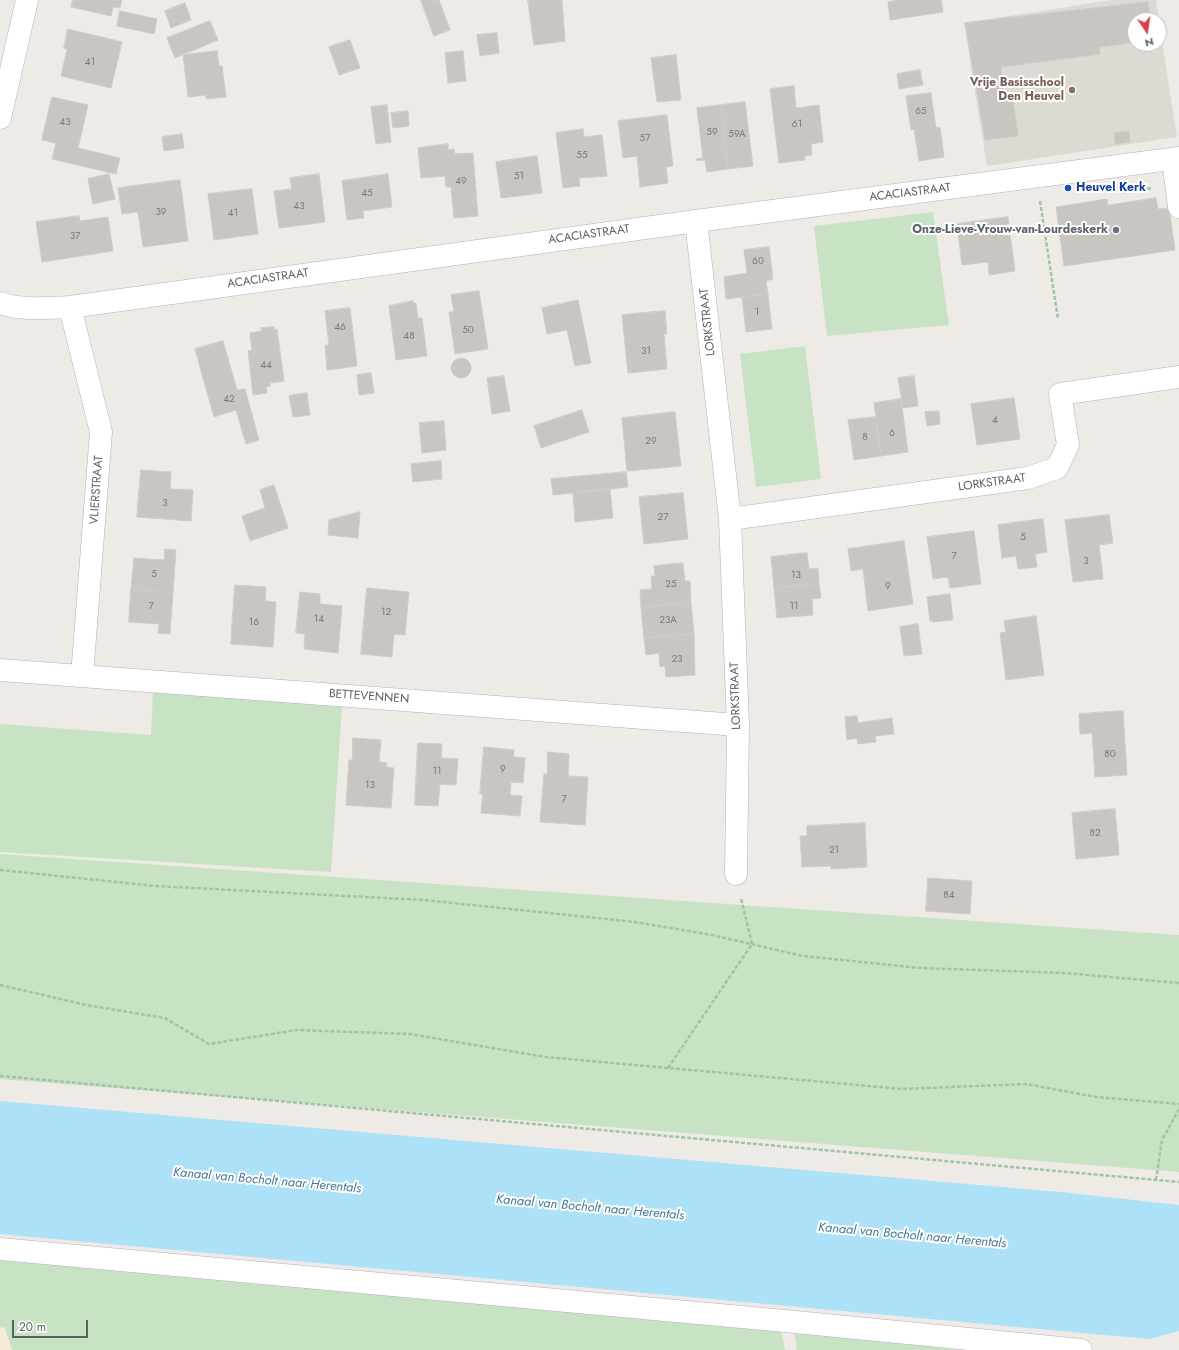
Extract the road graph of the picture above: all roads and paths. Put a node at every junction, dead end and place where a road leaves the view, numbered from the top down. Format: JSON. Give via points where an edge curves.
{"nodes":[{"id":1,"x":27,"y":0,"type":"edge"},
{"id":2,"x":0,"y":118,"type":"edge"},
{"id":3,"x":1176,"y":159,"type":"edge"},
{"id":4,"x":1036,"y":177,"type":"junction"},
{"id":5,"x":1179,"y":207,"type":"edge"},
{"id":6,"x":696,"y":221,"type":"junction"},
{"id":7,"x":0,"y":303,"type":"edge"},
{"id":8,"x":70,"y":307,"type":"junction"},
{"id":9,"x":1058,"y":319,"type":"dead end"},
{"id":10,"x":1179,"y":377,"type":"edge"},
{"id":11,"x":730,"y":519,"type":"junction"},
{"id":12,"x":0,"y":670,"type":"edge"},
{"id":13,"x":82,"y":676,"type":"junction"},
{"id":14,"x":738,"y":725,"type":"junction"},
{"id":15,"x":0,"y":870,"type":"edge"},
{"id":16,"x":736,"y":874,"type":"joint"},
{"id":17,"x":752,"y":944,"type":"junction"},
{"id":18,"x":1179,"y":984,"type":"edge"},
{"id":19,"x":0,"y":985,"type":"edge"},
{"id":20,"x":668,"y":1068,"type":"junction"},
{"id":21,"x":0,"y":1076,"type":"edge"},
{"id":22,"x":1179,"y":1104,"type":"edge"},
{"id":23,"x":1179,"y":1109,"type":"edge"},
{"id":24,"x":1156,"y":1180,"type":"junction"},
{"id":25,"x":1179,"y":1182,"type":"edge"},
{"id":26,"x":0,"y":1249,"type":"edge"},
{"id":27,"x":1081,"y":1350,"type":"edge"}],
"edges":[{"from":1,"to":2,"type":"street"},
{"from":3,"to":4,"type":"street","name":"ACACIASTRAAT"},
{"from":3,"to":5,"type":"street"},
{"from":4,"to":6,"type":"street","name":"ACACIASTRAAT"},
{"from":4,"to":9,"type":"path"},
{"from":6,"to":8,"type":"street","name":"ACACIASTRAAT"},
{"from":6,"to":11,"type":"street","name":"LORKSTRAAT"},
{"from":7,"to":8,"type":"street","name":"ACACIASTRAAT","via":[[14,308]]},
{"from":8,"to":13,"type":"street","name":"VLIERSTRAAT","via":[[101,432]]},
{"from":10,"to":11,"type":"street","name":"LORKSTRAAT","via":[[1060,394],[1068,445],[1057,468],[1028,478]]},
{"from":11,"to":14,"type":"street","name":"LORKSTRAAT"},
{"from":12,"to":13,"type":"street","name":"BETTEVENNEN"},
{"from":13,"to":14,"type":"street","name":"BETTEVENNEN"},
{"from":14,"to":16,"type":"street","name":"LORKSTRAAT"},
{"from":15,"to":17,"type":"path","via":[[155,886],[424,900],[635,922],[712,934]]},
{"from":16,"to":17,"type":"path"},
{"from":17,"to":18,"type":"path","via":[[803,956],[920,968],[1065,973]]},
{"from":17,"to":20,"type":"path"},
{"from":19,"to":20,"type":"path","via":[[86,1006],[165,1018],[209,1044],[297,1030],[410,1034],[546,1057]]},
{"from":20,"to":22,"type":"path","via":[[902,1089],[1026,1084],[1096,1097]]},
{"from":21,"to":24,"type":"path"},
{"from":23,"to":24,"type":"path","via":[[1162,1140]]},
{"from":24,"to":25,"type":"path"},
{"from":26,"to":27,"type":"street"}]}
